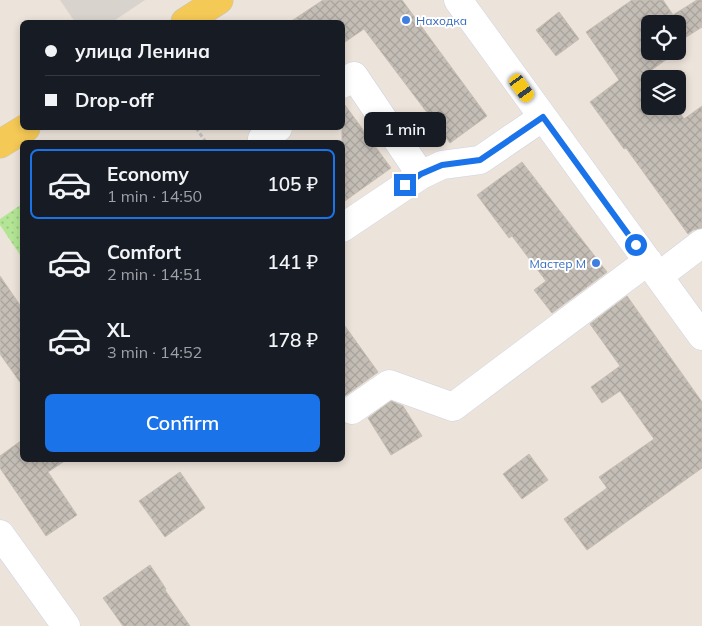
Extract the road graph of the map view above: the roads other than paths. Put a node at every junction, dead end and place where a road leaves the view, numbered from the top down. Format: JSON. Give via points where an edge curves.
{"nodes":[{"id":1,"x":219,"y":0,"type":"edge"},
{"id":2,"x":458,"y":0,"type":"edge"},
{"id":3,"x":188,"y":20,"type":"edge"},
{"id":4,"x":345,"y":82,"type":"edge"},
{"id":5,"x":543,"y":117,"type":"junction"},
{"id":6,"x":23,"y":130,"type":"edge"},
{"id":7,"x":0,"y":144,"type":"edge"},
{"id":8,"x":421,"y":174,"type":"junction"},
{"id":9,"x":345,"y":226,"type":"edge"},
{"id":10,"x":702,"y":243,"type":"edge"},
{"id":11,"x":653,"y":269,"type":"junction"},
{"id":12,"x":702,"y":336,"type":"edge"},
{"id":13,"x":352,"y":410,"type":"dead end"},
{"id":14,"x":0,"y":534,"type":"edge"},
{"id":15,"x":66,"y":626,"type":"edge"}],
"edges":[{"from":1,"to":3,"type":"main road"},
{"from":2,"to":5,"type":"street"},
{"from":4,"to":8,"type":"street","via":[[354,76]]},
{"from":5,"to":8,"type":"street","via":[[480,160],[442,165]]},
{"from":5,"to":11,"type":"street"},
{"from":6,"to":7,"type":"main road"},
{"from":8,"to":9,"type":"street"},
{"from":10,"to":11,"type":"street"},
{"from":11,"to":12,"type":"street"},
{"from":11,"to":13,"type":"street","via":[[453,407],[389,384]]},
{"from":14,"to":15,"type":"street"}]}
